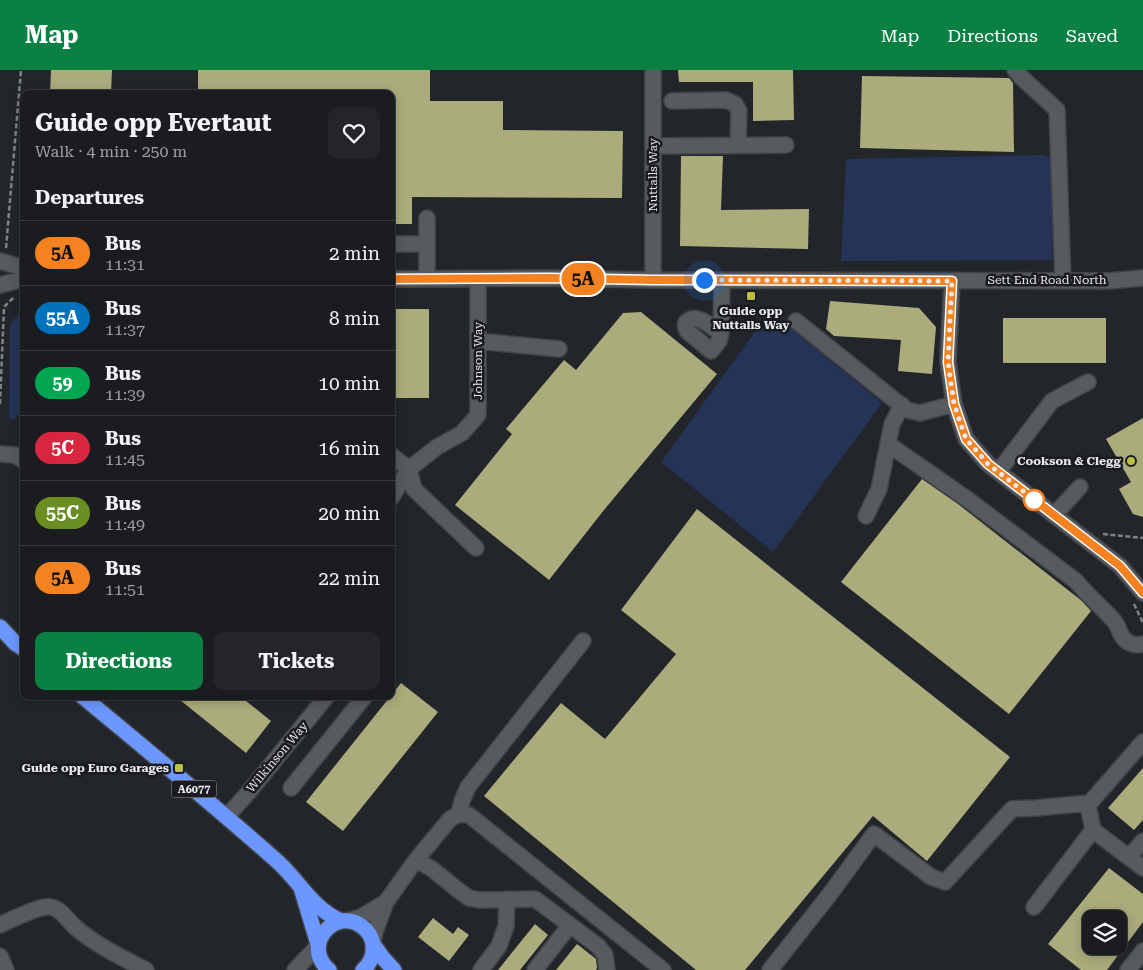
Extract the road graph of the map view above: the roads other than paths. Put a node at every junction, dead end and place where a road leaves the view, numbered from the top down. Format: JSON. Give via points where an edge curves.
{"nodes":[{"id":1,"x":653,"y":70,"type":"edge"},
{"id":2,"x":1015,"y":70,"type":"edge"},
{"id":3,"x":672,"y":101,"type":"dead end"},
{"id":4,"x":738,"y":145,"type":"junction"},
{"id":5,"x":786,"y":145,"type":"dead end"},
{"id":6,"x":653,"y":146,"type":"junction"},
{"id":7,"x":428,"y":218,"type":"dead end"},
{"id":8,"x":395,"y":244,"type":"edge"},
{"id":9,"x":427,"y":244,"type":"junction"},
{"id":10,"x":3,"y":256,"type":"edge"},
{"id":11,"x":20,"y":275,"type":"edge"},
{"id":12,"x":20,"y":276,"type":"edge"},
{"id":13,"x":395,"y":278,"type":"edge"},
{"id":14,"x":1143,"y":278,"type":"edge"},
{"id":15,"x":427,"y":279,"type":"junction"},
{"id":16,"x":478,"y":279,"type":"junction"},
{"id":17,"x":653,"y":280,"type":"junction"},
{"id":18,"x":722,"y":280,"type":"junction"},
{"id":19,"x":952,"y":281,"type":"junction"},
{"id":20,"x":1063,"y":281,"type":"junction"},
{"id":21,"x":0,"y":285,"type":"edge"},
{"id":22,"x":796,"y":321,"type":"dead end"},
{"id":23,"x":721,"y":333,"type":"dead end"},
{"id":24,"x":478,"y":341,"type":"junction"},
{"id":25,"x":559,"y":349,"type":"dead end"},
{"id":26,"x":1088,"y":382,"type":"dead end"},
{"id":27,"x":954,"y":404,"type":"junction"},
{"id":28,"x":902,"y":405,"type":"junction"},
{"id":29,"x":888,"y":444,"type":"junction"},
{"id":30,"x":0,"y":454,"type":"edge"},
{"id":31,"x":20,"y":458,"type":"edge"},
{"id":32,"x":395,"y":459,"type":"edge"},
{"id":33,"x":409,"y":470,"type":"junction"},
{"id":34,"x":998,"y":472,"type":"junction"},
{"id":35,"x":1080,"y":487,"type":"dead end"},
{"id":36,"x":395,"y":492,"type":"edge"},
{"id":37,"x":1054,"y":515,"type":"junction"},
{"id":38,"x":866,"y":516,"type":"dead end"},
{"id":39,"x":476,"y":548,"type":"dead end"},
{"id":40,"x":1137,"y":596,"type":"edge"},
{"id":41,"x":0,"y":627,"type":"edge"},
{"id":42,"x":0,"y":639,"type":"edge"},
{"id":43,"x":583,"y":641,"type":"dead end"},
{"id":44,"x":1143,"y":644,"type":"edge"},
{"id":45,"x":20,"y":646,"type":"edge"},
{"id":46,"x":87,"y":700,"type":"edge"},
{"id":47,"x":324,"y":700,"type":"edge"},
{"id":48,"x":362,"y":700,"type":"edge"},
{"id":49,"x":1143,"y":742,"type":"edge"},
{"id":50,"x":291,"y":788,"type":"dead end"},
{"id":51,"x":1090,"y":803,"type":"junction"},
{"id":52,"x":459,"y":814,"type":"junction"},
{"id":53,"x":227,"y":816,"type":"junction"},
{"id":54,"x":1093,"y":830,"type":"junction"},
{"id":55,"x":1143,"y":841,"type":"edge"},
{"id":56,"x":1129,"y":857,"type":"junction"},
{"id":57,"x":416,"y":860,"type":"junction"},
{"id":58,"x":1143,"y":868,"type":"edge"},
{"id":59,"x":301,"y":888,"type":"junction"},
{"id":60,"x":507,"y":899,"type":"junction"},
{"id":61,"x":386,"y":902,"type":"junction"},
{"id":62,"x":1034,"y":907,"type":"dead end"},
{"id":63,"x":344,"y":921,"type":"junction"},
{"id":64,"x":0,"y":925,"type":"edge"},
{"id":65,"x":570,"y":925,"type":"junction"},
{"id":66,"x":373,"y":943,"type":"junction"},
{"id":67,"x":318,"y":945,"type":"junction"},
{"id":68,"x":1143,"y":951,"type":"edge"},
{"id":69,"x":0,"y":956,"type":"edge"},
{"id":70,"x":608,"y":969,"type":"edge"},
{"id":71,"x":6,"y":970,"type":"edge"},
{"id":72,"x":146,"y":970,"type":"edge"},
{"id":73,"x":295,"y":970,"type":"edge"},
{"id":74,"x":329,"y":970,"type":"edge"},
{"id":75,"x":363,"y":970,"type":"edge"},
{"id":76,"x":394,"y":970,"type":"edge"},
{"id":77,"x":481,"y":970,"type":"edge"},
{"id":78,"x":535,"y":970,"type":"edge"},
{"id":79,"x":663,"y":970,"type":"edge"},
{"id":80,"x":770,"y":970,"type":"edge"},
{"id":81,"x":1128,"y":970,"type":"edge"}],
"edges":[{"from":1,"to":6,"type":"street","name":"Nuttalls Way"},
{"from":2,"to":20,"type":"street","via":[[1057,110]]},
{"from":3,"to":4,"type":"street","via":[[726,100],[735,104],[740,111]]},
{"from":4,"to":5,"type":"street"},
{"from":4,"to":6,"type":"street"},
{"from":6,"to":17,"type":"street","name":"Nuttalls Way"},
{"from":7,"to":9,"type":"street"},
{"from":8,"to":9,"type":"street"},
{"from":9,"to":15,"type":"street"},
{"from":10,"to":11,"type":"street"},
{"from":12,"to":21,"type":"street"},
{"from":13,"to":15,"type":"street","name":"Sett End Road North"},
{"from":14,"to":20,"type":"street","name":"Sett End Road North"},
{"from":15,"to":16,"type":"street","name":"Sett End Road North"},
{"from":16,"to":17,"type":"street","name":"Sett End Road North"},
{"from":16,"to":24,"type":"street","name":"Johnson Way"},
{"from":17,"to":18,"type":"street","name":"Sett End Road North"},
{"from":18,"to":19,"type":"street","name":"Sett End Road North"},
{"from":18,"to":23,"type":"street"},
{"from":19,"to":20,"type":"street","name":"Sett End Road North"},
{"from":19,"to":27,"type":"street","via":[[948,362]]},
{"from":22,"to":28,"type":"street"},
{"from":24,"to":25,"type":"street"},
{"from":24,"to":33,"type":"street","name":"Johnson Way","via":[[478,415],[462,433],[437,447]]},
{"from":26,"to":34,"type":"street","via":[[1052,401]]},
{"from":27,"to":28,"type":"street","via":[[920,414]]},
{"from":27,"to":34,"type":"street","via":[[966,439]]},
{"from":28,"to":29,"type":"street","via":[[892,424]]},
{"from":29,"to":38,"type":"street","via":[[879,489]]},
{"from":29,"to":44,"type":"street","via":[[1076,581],[1116,623],[1122,638],[1129,643]]},
{"from":30,"to":31,"type":"street"},
{"from":32,"to":33,"type":"street"},
{"from":33,"to":36,"type":"street","name":"Johnson Way"},
{"from":33,"to":39,"type":"street","via":[[414,489]]},
{"from":34,"to":37,"type":"street"},
{"from":35,"to":37,"type":"street"},
{"from":37,"to":40,"type":"street","via":[[1120,566]]},
{"from":41,"to":45,"type":"highway"},
{"from":42,"to":45,"type":"highway"},
{"from":43,"to":52,"type":"street","via":[[468,787]]},
{"from":46,"to":53,"type":"highway","number":"A6077"},
{"from":47,"to":53,"type":"street","name":"Wilkinson Way"},
{"from":48,"to":50,"type":"street"},
{"from":49,"to":51,"type":"street"},
{"from":51,"to":54,"type":"street"},
{"from":51,"to":80,"type":"street","via":[[1012,809],[944,882],[932,877],[874,834]]},
{"from":52,"to":57,"type":"street","via":[[450,819]]},
{"from":52,"to":79,"type":"street","via":[[469,815]]},
{"from":53,"to":59,"type":"highway","number":"A6077","via":[[280,864]]},
{"from":54,"to":56,"type":"street"},
{"from":54,"to":62,"type":"street"},
{"from":55,"to":56,"type":"street"},
{"from":56,"to":58,"type":"street"},
{"from":57,"to":60,"type":"street","via":[[469,898]]},
{"from":57,"to":61,"type":"street"},
{"from":59,"to":63,"type":"highway","number":"A6077","via":[[332,918]]},
{"from":59,"to":67,"type":"highway","number":"A6077"},
{"from":60,"to":65,"type":"street","via":[[535,899]]},
{"from":60,"to":77,"type":"street","via":[[506,926],[499,946]]},
{"from":61,"to":63,"type":"street","via":[[361,917]]},
{"from":61,"to":66,"type":"street"},
{"from":63,"to":66,"type":"highway","number":"A6077","via":[[356,922],[363,927]]},
{"from":63,"to":67,"type":"highway","via":[[326,929]]},
{"from":64,"to":72,"type":"street","via":[[50,907],[58,910],[92,940]]},
{"from":65,"to":70,"type":"street","via":[[598,946],[605,955]]},
{"from":65,"to":78,"type":"street"},
{"from":66,"to":75,"type":"highway","via":[[371,961]]},
{"from":66,"to":76,"type":"highway","number":"A6077"},
{"from":67,"to":73,"type":"street"},
{"from":67,"to":74,"type":"highway","number":"A6077","via":[[322,962]]},
{"from":68,"to":81,"type":"street"},
{"from":69,"to":71,"type":"street"}]}
